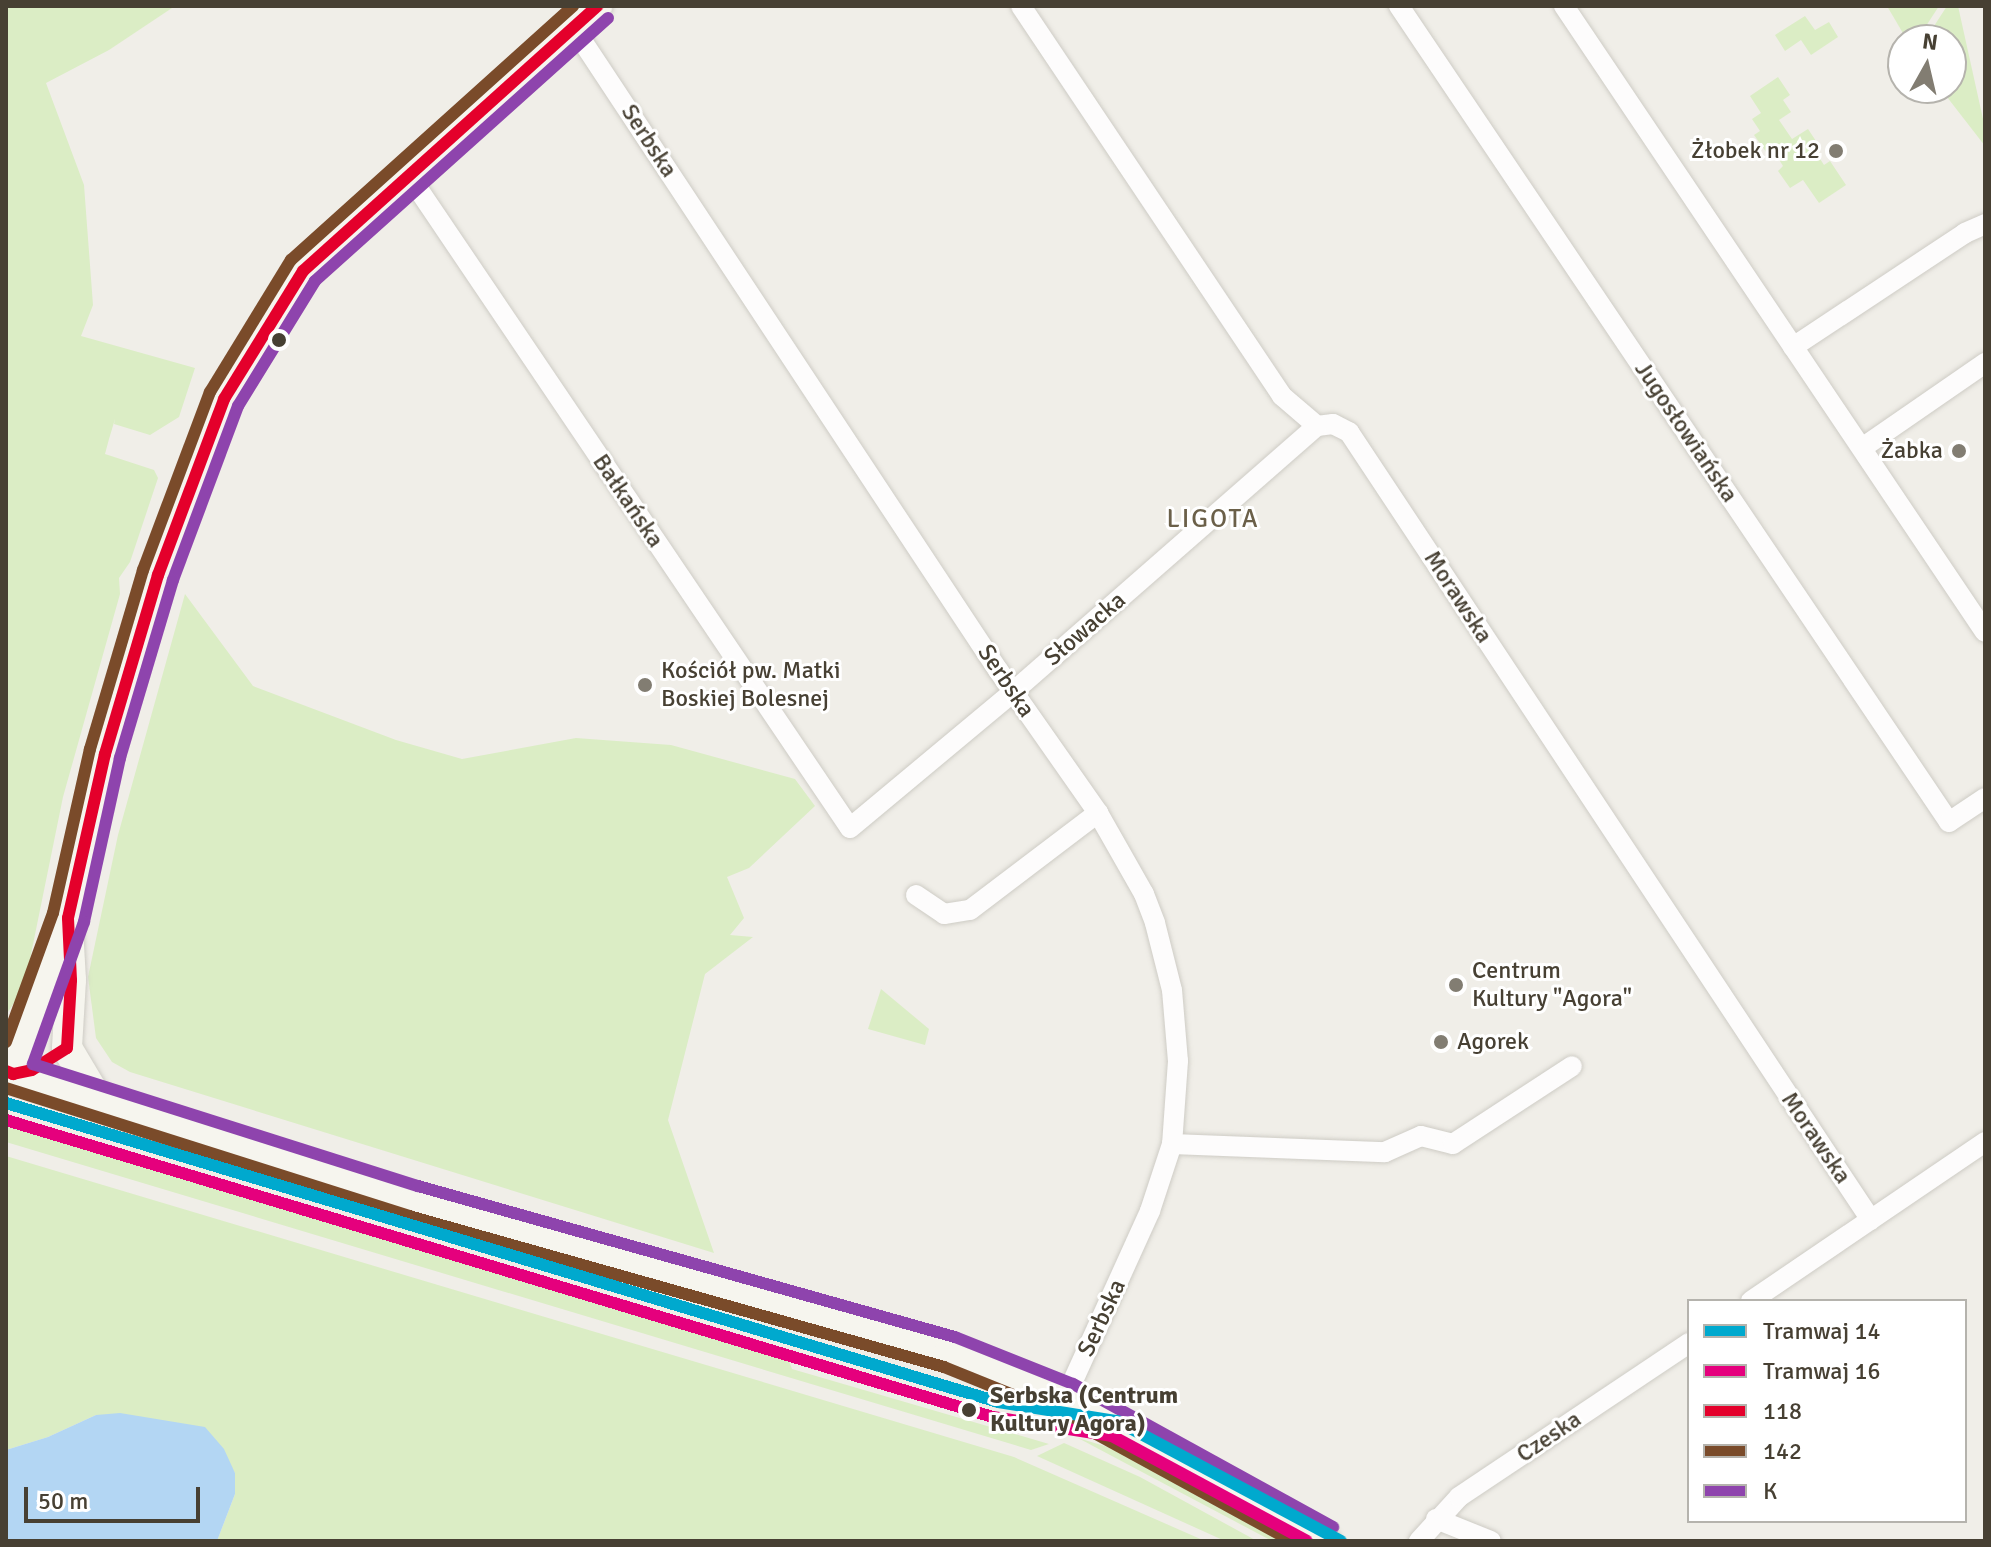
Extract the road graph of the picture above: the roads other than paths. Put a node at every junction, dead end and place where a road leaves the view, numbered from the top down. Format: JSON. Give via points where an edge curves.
{"nodes":[{"id":1,"x":597,"y":6,"type":"edge"},
{"id":2,"x":1021,"y":6,"type":"edge"},
{"id":3,"x":1399,"y":6,"type":"edge"},
{"id":4,"x":1564,"y":6,"type":"edge"},
{"id":5,"x":573,"y":27,"type":"junction"},
{"id":6,"x":408,"y":174,"type":"junction"},
{"id":7,"x":1985,"y":224,"type":"edge"},
{"id":8,"x":1793,"y":347,"type":"junction"},
{"id":9,"x":1985,"y":363,"type":"edge"},
{"id":10,"x":1317,"y":426,"type":"junction"},
{"id":11,"x":1862,"y":448,"type":"junction"},
{"id":12,"x":1985,"y":632,"type":"edge"},
{"id":13,"x":1013,"y":692,"type":"junction"},
{"id":14,"x":1985,"y":798,"type":"edge"},
{"id":15,"x":1098,"y":813,"type":"junction"},
{"id":16,"x":850,"y":828,"type":"joint"},
{"id":17,"x":916,"y":895,"type":"dead end"},
{"id":18,"x":68,"y":918,"type":"junction"},
{"id":19,"x":67,"y":1048,"type":"junction"},
{"id":20,"x":1572,"y":1066,"type":"dead end"},
{"id":21,"x":10,"y":1073,"type":"edge"},
{"id":22,"x":98,"y":1100,"type":"junction"},
{"id":23,"x":1985,"y":1142,"type":"edge"},
{"id":24,"x":1172,"y":1144,"type":"junction"},
{"id":25,"x":1871,"y":1220,"type":"junction"},
{"id":26,"x":1754,"y":1299,"type":"edge"},
{"id":27,"x":1687,"y":1344,"type":"edge"},
{"id":28,"x":1065,"y":1398,"type":"junction"},
{"id":29,"x":1436,"y":1519,"type":"junction"},
{"id":30,"x":1325,"y":1541,"type":"edge"},
{"id":31,"x":1419,"y":1541,"type":"edge"},
{"id":32,"x":1491,"y":1541,"type":"edge"}],
"edges":[{"from":1,"to":5,"type":"street"},
{"from":2,"to":10,"type":"street","name":"Morawska","via":[[1282,396]]},
{"from":3,"to":14,"type":"street","name":"Jugosłowiańska","via":[[1949,822]]},
{"from":4,"to":8,"type":"street"},
{"from":5,"to":6,"type":"street"},
{"from":5,"to":13,"type":"street","name":"Serbska"},
{"from":6,"to":16,"type":"street","name":"Bałkańska"},
{"from":6,"to":18,"type":"street","via":[[303,271],[224,399],[158,575],[105,754]]},
{"from":7,"to":8,"type":"street"},
{"from":8,"to":11,"type":"street"},
{"from":9,"to":11,"type":"street"},
{"from":10,"to":13,"type":"street","name":"Słowacka"},
{"from":10,"to":25,"type":"street","name":"Morawska","via":[[1333,424],[1349,432]]},
{"from":11,"to":12,"type":"street"},
{"from":13,"to":15,"type":"street","name":"Serbska"},
{"from":13,"to":16,"type":"street","name":"Słowacka"},
{"from":15,"to":17,"type":"street","via":[[970,910],[944,914]]},
{"from":15,"to":24,"type":"street","name":"Serbska","via":[[1144,894],[1172,990],[1178,1061]]},
{"from":18,"to":19,"type":"street"},
{"from":18,"to":21,"type":"street"},
{"from":19,"to":21,"type":"street","via":[[48,1062]]},
{"from":19,"to":22,"type":"street"},
{"from":20,"to":24,"type":"street","via":[[1453,1144],[1421,1136],[1385,1152]]},
{"from":21,"to":22,"type":"street"},
{"from":22,"to":28,"type":"street","via":[[413,1201],[949,1352]]},
{"from":23,"to":25,"type":"street"},
{"from":24,"to":28,"type":"street","name":"Serbska","via":[[1150,1211]]},
{"from":25,"to":26,"type":"street"},
{"from":27,"to":29,"type":"street","name":"Czeska","via":[[1460,1496]]},
{"from":28,"to":30,"type":"street"},
{"from":29,"to":31,"type":"street","name":"Czeska"},
{"from":29,"to":32,"type":"street"}]}
